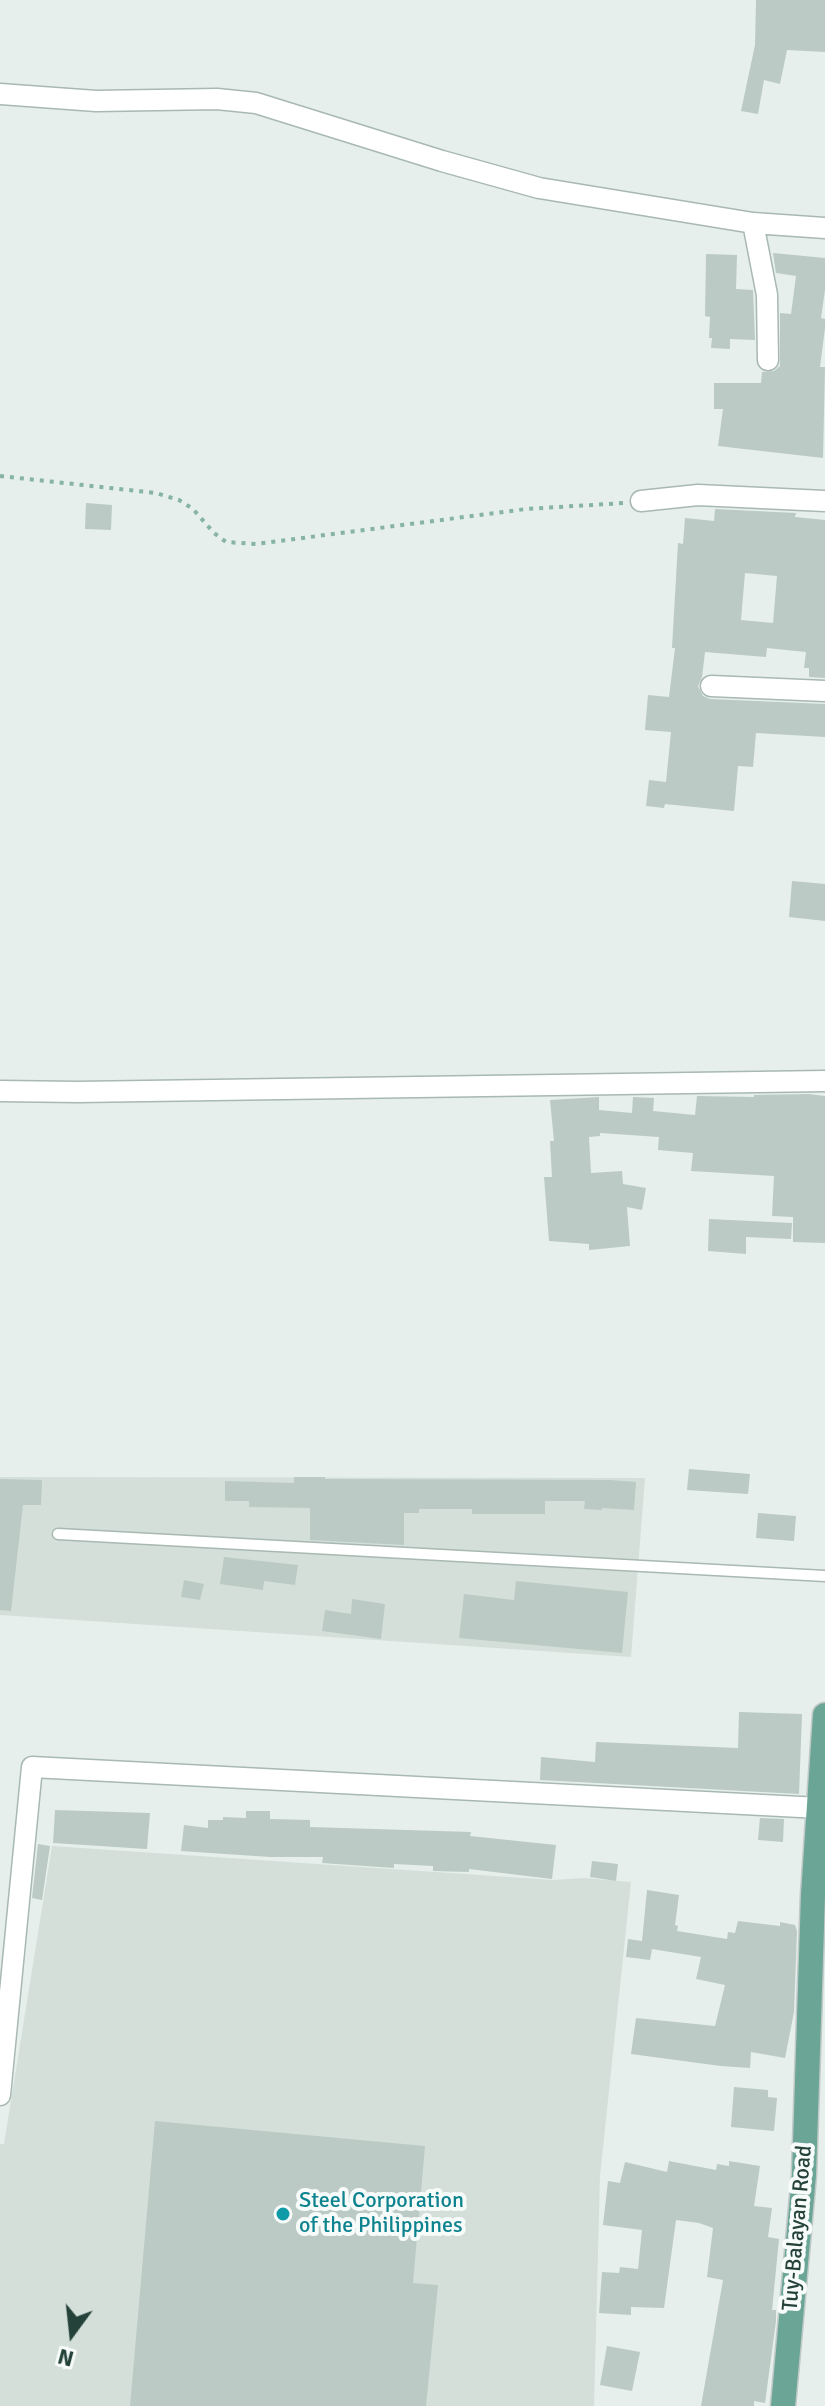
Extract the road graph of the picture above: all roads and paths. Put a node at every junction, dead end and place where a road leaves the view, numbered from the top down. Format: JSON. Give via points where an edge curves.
{"nodes":[{"id":1,"x":0,"y":94,"type":"edge"},
{"id":2,"x":753,"y":223,"type":"junction"},
{"id":3,"x":825,"y":228,"type":"edge"},
{"id":4,"x":768,"y":360,"type":"dead end"},
{"id":5,"x":0,"y":476,"type":"edge"},
{"id":6,"x":641,"y":501,"type":"joint"},
{"id":7,"x":825,"y":501,"type":"edge"},
{"id":8,"x":711,"y":686,"type":"dead end"},
{"id":9,"x":825,"y":691,"type":"edge"},
{"id":10,"x":825,"y":1081,"type":"edge"},
{"id":11,"x":0,"y":1091,"type":"edge"},
{"id":12,"x":58,"y":1534,"type":"dead end"},
{"id":13,"x":825,"y":1576,"type":"edge"},
{"id":14,"x":825,"y":1715,"type":"edge"},
{"id":15,"x":820,"y":1808,"type":"junction"},
{"id":16,"x":818,"y":1966,"type":"edge"},
{"id":17,"x":0,"y":2095,"type":"edge"},
{"id":18,"x":783,"y":2406,"type":"edge"}],
"edges":[{"from":1,"to":2,"type":"street","via":[[256,103],[539,188]]},
{"from":2,"to":3,"type":"street"},
{"from":2,"to":4,"type":"street","via":[[767,295]]},
{"from":5,"to":6,"type":"path","via":[[156,493],[193,509],[226,542],[256,544],[526,509]]},
{"from":6,"to":7,"type":"street","via":[[698,495]]},
{"from":8,"to":9,"type":"street"},
{"from":10,"to":11,"type":"street"},
{"from":12,"to":13,"type":"lane"},
{"from":14,"to":15,"type":"main road","name":"Tuy-Balayan Road"},
{"from":15,"to":16,"type":"main road","name":"Tuy-Balayan Road","via":[[813,1895]]},
{"from":15,"to":17,"type":"street","via":[[32,1767]]},
{"from":16,"to":18,"type":"main road","name":"Tuy-Balayan Road"}]}
